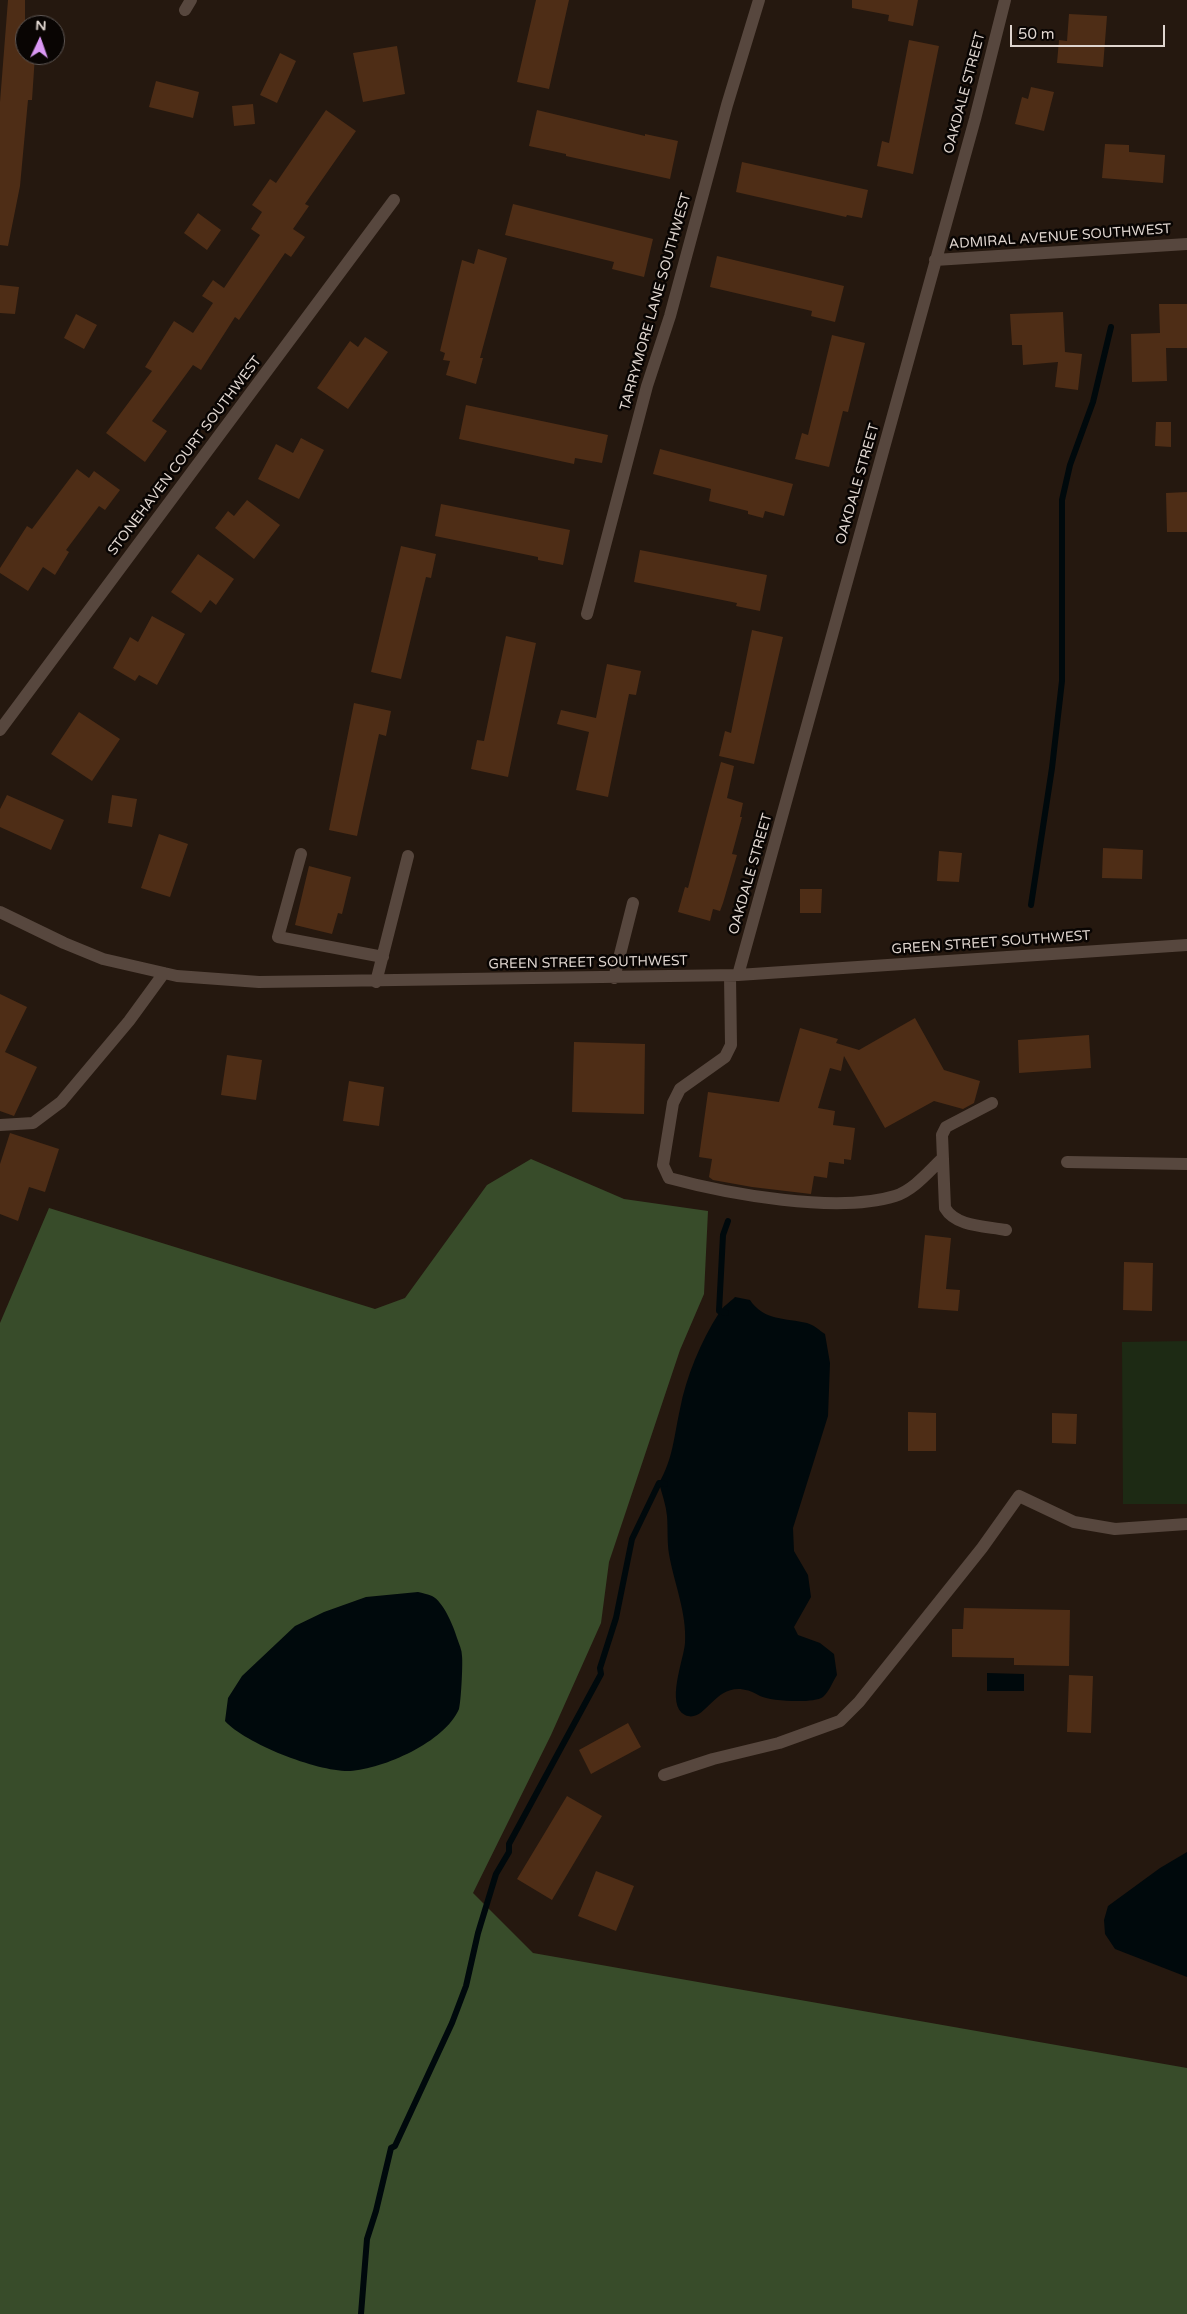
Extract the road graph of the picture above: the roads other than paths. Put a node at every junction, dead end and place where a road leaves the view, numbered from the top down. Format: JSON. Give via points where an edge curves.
{"nodes":[{"id":1,"x":759,"y":0,"type":"edge"},
{"id":2,"x":1005,"y":0,"type":"edge"},
{"id":3,"x":394,"y":200,"type":"dead end"},
{"id":4,"x":1187,"y":244,"type":"edge"},
{"id":5,"x":935,"y":260,"type":"junction"},
{"id":6,"x":586,"y":614,"type":"dead end"},
{"id":7,"x":0,"y":730,"type":"edge"},
{"id":8,"x":301,"y":854,"type":"dead end"},
{"id":9,"x":408,"y":856,"type":"dead end"},
{"id":10,"x":633,"y":903,"type":"dead end"},
{"id":11,"x":2,"y":918,"type":"edge"},
{"id":12,"x":1187,"y":945,"type":"edge"},
{"id":13,"x":382,"y":957,"type":"junction"},
{"id":14,"x":164,"y":973,"type":"junction"},
{"id":15,"x":734,"y":975,"type":"junction"},
{"id":16,"x":614,"y":978,"type":"junction"},
{"id":17,"x":376,"y":982,"type":"junction"},
{"id":18,"x":992,"y":1103,"type":"dead end"},
{"id":19,"x":0,"y":1125,"type":"edge"},
{"id":20,"x":943,"y":1158,"type":"junction"},
{"id":21,"x":1068,"y":1162,"type":"dead end"},
{"id":22,"x":1187,"y":1164,"type":"edge"},
{"id":23,"x":1006,"y":1230,"type":"dead end"},
{"id":24,"x":1187,"y":1524,"type":"edge"},
{"id":25,"x":664,"y":1775,"type":"dead end"}],
"edges":[{"from":1,"to":6,"type":"street","name":"TARRYMORE LANE SOUTHWEST","via":[[670,316],[647,386]]},
{"from":2,"to":5,"type":"street","name":"OAKDALE STREET"},
{"from":3,"to":7,"type":"street","name":"STONEHAVEN COURT SOUTHWEST"},
{"from":4,"to":5,"type":"street","name":"ADMIRAL AVENUE SOUTHWEST"},
{"from":5,"to":15,"type":"street","name":"OAKDALE STREET"},
{"from":8,"to":13,"type":"street","via":[[278,937]]},
{"from":9,"to":13,"type":"street"},
{"from":10,"to":16,"type":"street"},
{"from":11,"to":14,"type":"street","name":"GREEN STREET SOUTHWEST","via":[[103,959]]},
{"from":12,"to":15,"type":"street","name":"GREEN STREET SOUTHWEST"},
{"from":13,"to":17,"type":"street"},
{"from":14,"to":17,"type":"street","name":"GREEN STREET SOUTHWEST","via":[[259,982]]},
{"from":14,"to":19,"type":"street","via":[[129,1021],[61,1102],[33,1123]]},
{"from":15,"to":16,"type":"street","name":"GREEN STREET SOUTHWEST"},
{"from":15,"to":20,"type":"street","name":"OAKDALE STREET","via":[[731,1045],[725,1057],[680,1089],[673,1103],[663,1165],[669,1178],[758,1196],[836,1204],[895,1196],[910,1189]]},
{"from":16,"to":17,"type":"street","name":"GREEN STREET SOUTHWEST"},
{"from":18,"to":20,"type":"street","via":[[946,1127],[942,1135]]},
{"from":20,"to":23,"type":"street","via":[[945,1208],[949,1216]]},
{"from":21,"to":22,"type":"street"},
{"from":24,"to":25,"type":"street","via":[[1115,1529],[1074,1522],[1019,1496],[982,1548],[859,1702],[840,1721],[779,1744],[713,1759]]}]}
